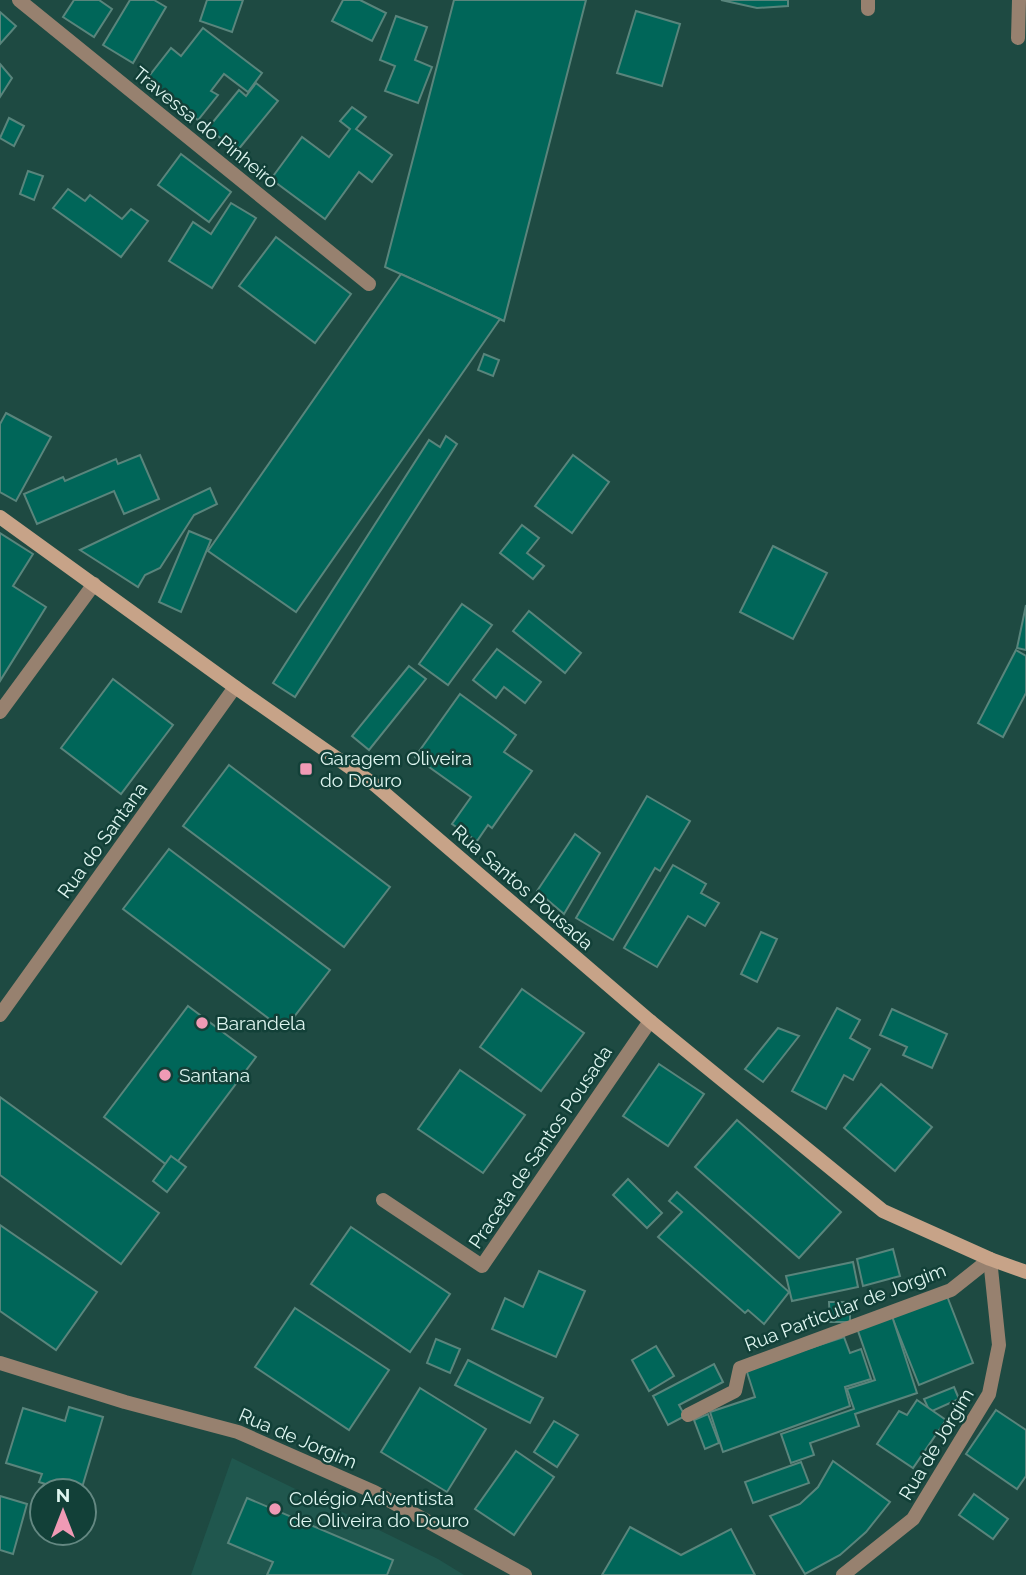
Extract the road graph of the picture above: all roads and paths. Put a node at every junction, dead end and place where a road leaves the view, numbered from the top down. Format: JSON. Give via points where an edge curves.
{"nodes":[{"id":1,"x":19,"y":0,"type":"edge"},
{"id":2,"x":1020,"y":0,"type":"edge"},
{"id":3,"x":1018,"y":38,"type":"dead end"},
{"id":4,"x":369,"y":284,"type":"dead end"},
{"id":5,"x":0,"y":517,"type":"edge"},
{"id":6,"x":94,"y":584,"type":"junction"},
{"id":7,"x":235,"y":687,"type":"junction"},
{"id":8,"x":0,"y":712,"type":"edge"},
{"id":9,"x":0,"y":1015,"type":"edge"},
{"id":10,"x":650,"y":1021,"type":"junction"},
{"id":11,"x":383,"y":1200,"type":"dead end"},
{"id":12,"x":990,"y":1259,"type":"junction"},
{"id":13,"x":1026,"y":1272,"type":"edge"},
{"id":14,"x":0,"y":1363,"type":"edge"},
{"id":15,"x":688,"y":1415,"type":"dead end"},
{"id":16,"x":525,"y":1575,"type":"edge"},
{"id":17,"x":844,"y":1575,"type":"edge"}],
"edges":[{"from":1,"to":4,"type":"street","name":"Travessa do Pinheiro"},
{"from":2,"to":3,"type":"street"},
{"from":5,"to":6,"type":"street","name":"Rua Santos Pousada"},
{"from":6,"to":7,"type":"street","name":"Rua Santos Pousada"},
{"from":6,"to":8,"type":"street"},
{"from":7,"to":9,"type":"street","name":"Rua do Santana"},
{"from":7,"to":10,"type":"street","name":"Rua Santos Pousada","via":[[375,785]]},
{"from":10,"to":11,"type":"street","name":"Praceta de Santos Pousada","via":[[482,1266]]},
{"from":10,"to":12,"type":"street","name":"Rua Santos Pousada","via":[[883,1211]]},
{"from":12,"to":13,"type":"street","name":"Rua Santos Pousada"},
{"from":12,"to":15,"type":"street","name":"Rua Particular de Jorgim","via":[[951,1290],[740,1368],[735,1391]]},
{"from":12,"to":17,"type":"street","name":"Rua de Jorgim","via":[[999,1345],[989,1394],[913,1519]]},
{"from":14,"to":16,"type":"street","name":"Rua de Jorgim","via":[[238,1432],[374,1492]]}]}
